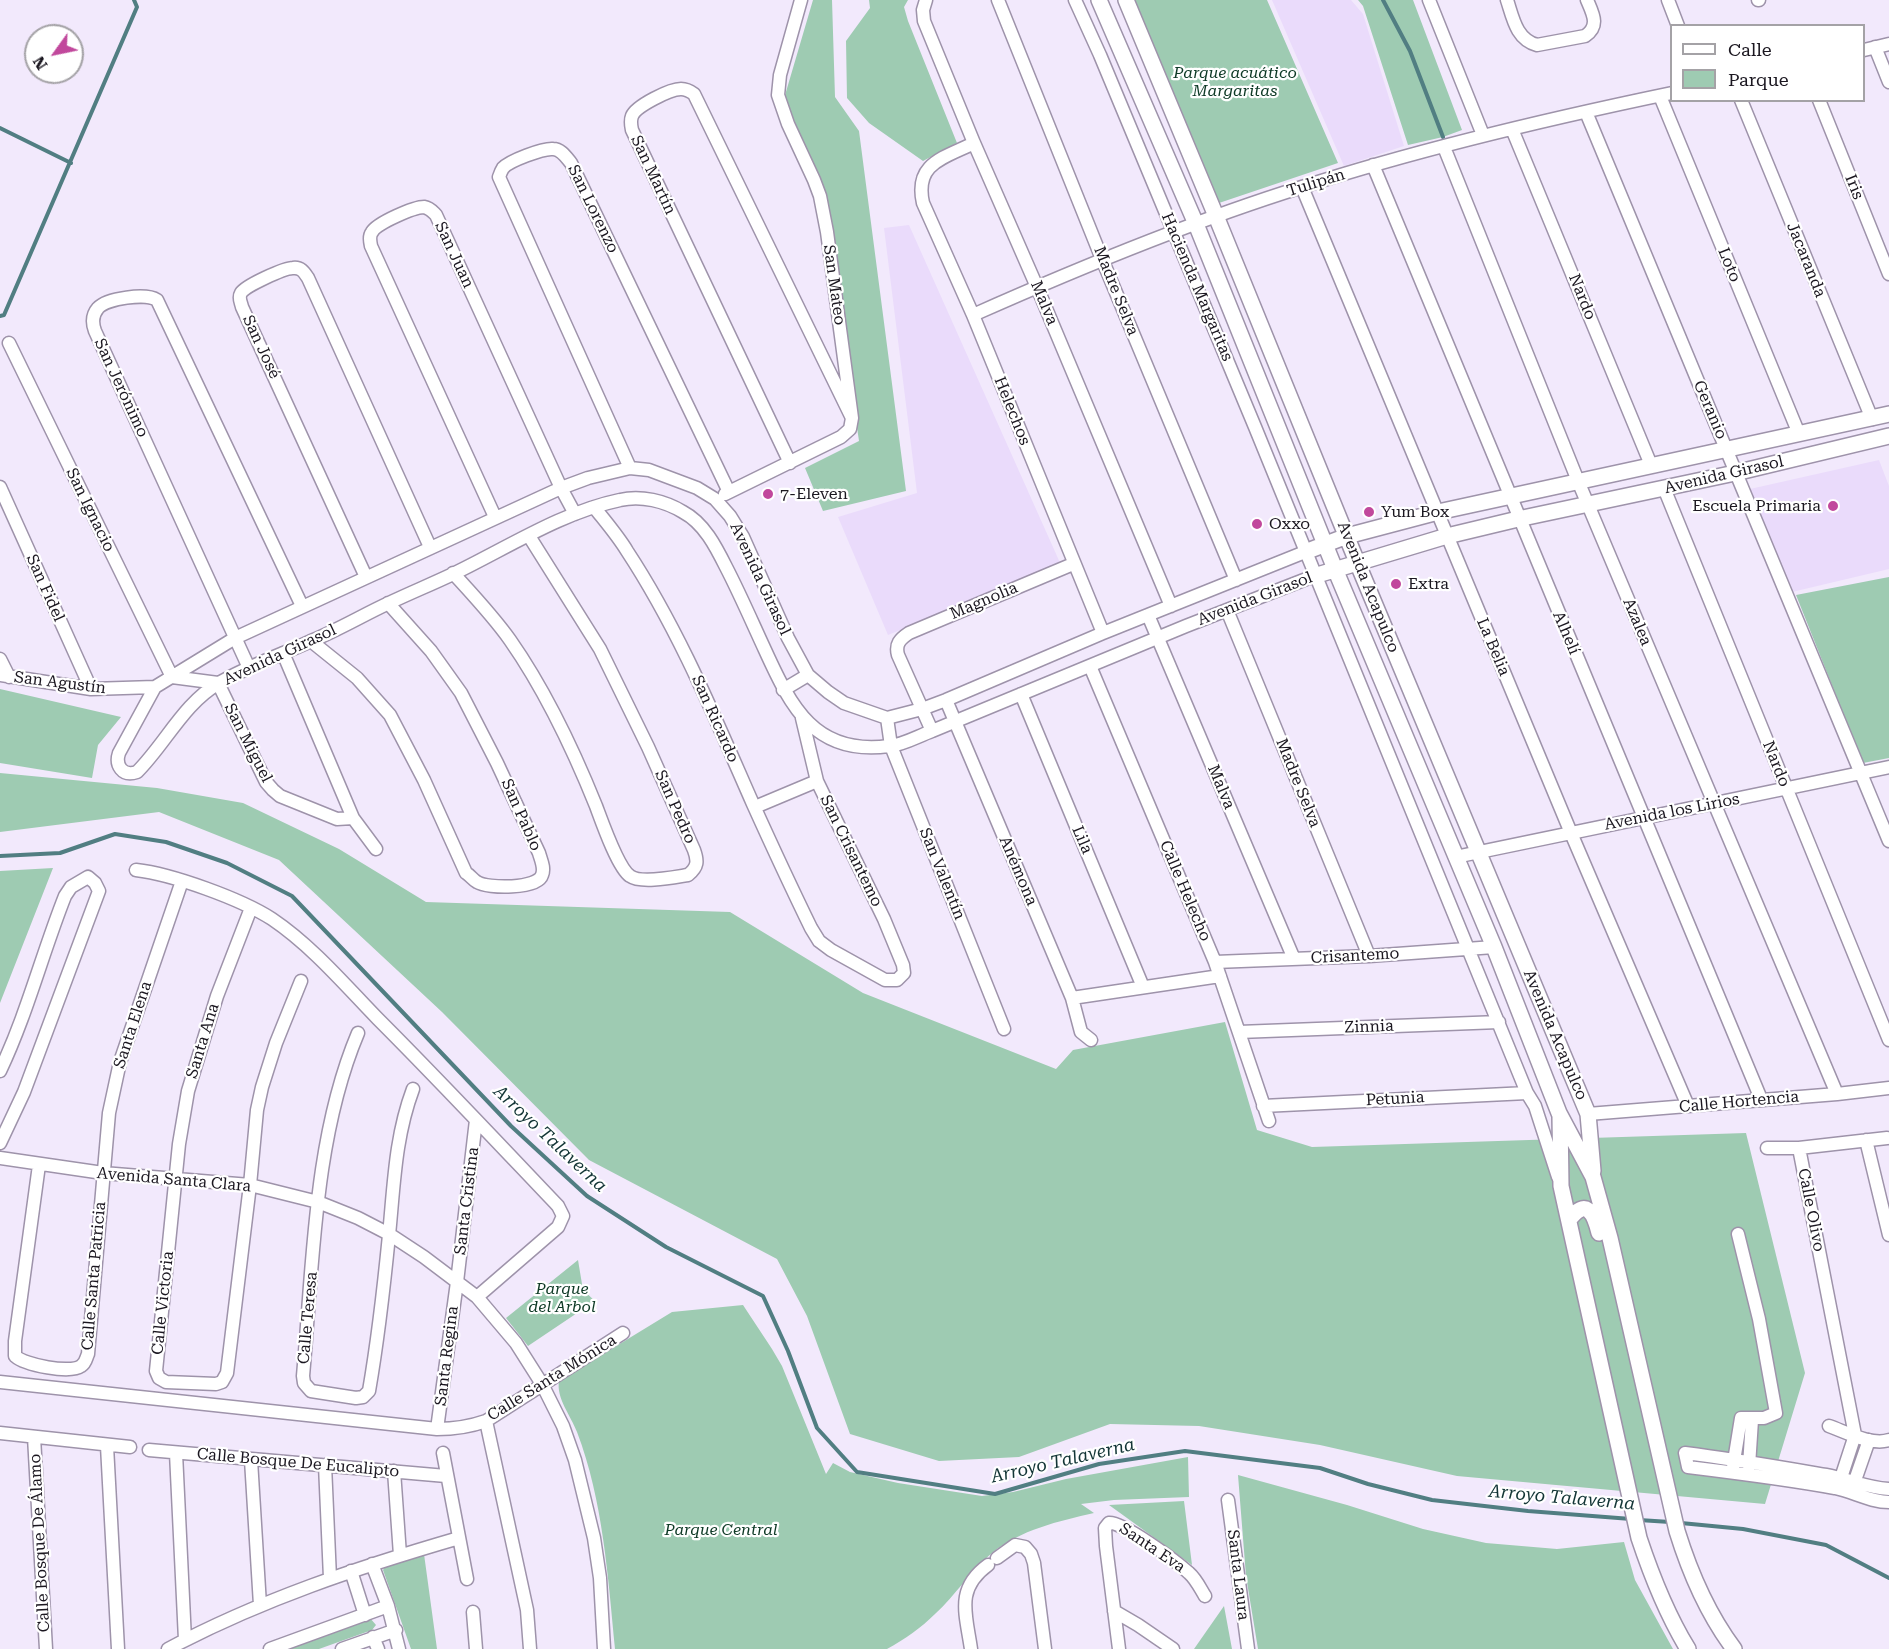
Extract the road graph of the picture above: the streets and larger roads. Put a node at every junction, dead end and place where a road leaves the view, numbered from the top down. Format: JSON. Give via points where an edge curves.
{"nodes":[{"id":1,"x":801,"y":0,"type":"edge"},
{"id":2,"x":926,"y":0,"type":"edge"},
{"id":3,"x":998,"y":0,"type":"edge"},
{"id":4,"x":1075,"y":0,"type":"edge"},
{"id":5,"x":1099,"y":0,"type":"edge"},
{"id":6,"x":1126,"y":0,"type":"edge"},
{"id":7,"x":1429,"y":0,"type":"edge"},
{"id":8,"x":1506,"y":0,"type":"edge"},
{"id":9,"x":1587,"y":0,"type":"edge"},
{"id":10,"x":1668,"y":0,"type":"edge"},
{"id":11,"x":1677,"y":24,"type":"edge"},
{"id":12,"x":1889,"y":44,"type":"edge"},
{"id":13,"x":1869,"y":49,"type":"edge"},
{"id":14,"x":1889,"y":82,"type":"edge"},
{"id":15,"x":1666,"y":94,"type":"edge"},
{"id":16,"x":1742,"y":102,"type":"edge"},
{"id":17,"x":1820,"y":102,"type":"edge"},
{"id":18,"x":1586,"y":112,"type":"junction"},
{"id":19,"x":1512,"y":129,"type":"junction"},
{"id":20,"x":1483,"y":135,"type":"junction"},
{"id":21,"x":974,"y":143,"type":"junction"},
{"id":22,"x":1444,"y":147,"type":"junction"},
{"id":23,"x":1373,"y":165,"type":"junction"},
{"id":24,"x":1302,"y":187,"type":"junction"},
{"id":25,"x":1216,"y":216,"type":"junction"},
{"id":26,"x":1196,"y":224,"type":"junction"},
{"id":27,"x":1174,"y":231,"type":"junction"},
{"id":28,"x":1102,"y":259,"type":"junction"},
{"id":29,"x":1889,"y":274,"type":"edge"},
{"id":30,"x":1037,"y":287,"type":"junction"},
{"id":31,"x":973,"y":315,"type":"junction"},
{"id":32,"x":9,"y":343,"type":"dead end"},
{"id":33,"x":1889,"y":414,"type":"edge"},
{"id":34,"x":852,"y":418,"type":"junction"},
{"id":35,"x":1872,"y":419,"type":"junction"},
{"id":36,"x":1799,"y":434,"type":"junction"},
{"id":37,"x":1888,"y":439,"type":"edge"},
{"id":38,"x":1727,"y":449,"type":"junction"},
{"id":39,"x":790,"y":463,"type":"junction"},
{"id":40,"x":1651,"y":465,"type":"junction"},
{"id":41,"x":630,"y":468,"type":"junction"},
{"id":42,"x":1735,"y":473,"type":"junction"},
{"id":43,"x":1578,"y":481,"type":"junction"},
{"id":44,"x":0,"y":487,"type":"edge"},
{"id":45,"x":561,"y":488,"type":"junction"},
{"id":46,"x":1664,"y":488,"type":"junction"},
{"id":47,"x":729,"y":492,"type":"junction"},
{"id":48,"x":1510,"y":497,"type":"junction"},
{"id":49,"x":716,"y":499,"type":"junction"},
{"id":50,"x":1588,"y":505,"type":"junction"},
{"id":51,"x":1310,"y":506,"type":"junction"},
{"id":52,"x":594,"y":507,"type":"junction"},
{"id":53,"x":1438,"y":512,"type":"junction"},
{"id":54,"x":575,"y":514,"type":"junction"},
{"id":55,"x":1290,"y":514,"type":"junction"},
{"id":56,"x":495,"y":516,"type":"junction"},
{"id":57,"x":1518,"y":519,"type":"junction"},
{"id":58,"x":529,"y":536,"type":"junction"},
{"id":59,"x":1347,"y":536,"type":"junction"},
{"id":60,"x":1447,"y":536,"type":"junction"},
{"id":61,"x":1325,"y":543,"type":"junction"},
{"id":62,"x":430,"y":547,"type":"junction"},
{"id":63,"x":1305,"y":552,"type":"junction"},
{"id":64,"x":1357,"y":562,"type":"junction"},
{"id":65,"x":1073,"y":564,"type":"junction"},
{"id":66,"x":1335,"y":569,"type":"junction"},
{"id":67,"x":453,"y":573,"type":"junction"},
{"id":68,"x":1314,"y":576,"type":"junction"},
{"id":69,"x":366,"y":577,"type":"junction"},
{"id":70,"x":1236,"y":580,"type":"junction"},
{"id":71,"x":388,"y":603,"type":"junction"},
{"id":72,"x":302,"y":606,"type":"junction"},
{"id":73,"x":1171,"y":606,"type":"junction"},
{"id":74,"x":1227,"y":610,"type":"junction"},
{"id":75,"x":1148,"y":615,"type":"junction"},
{"id":76,"x":1103,"y":633,"type":"junction"},
{"id":77,"x":1158,"y":637,"type":"junction"},
{"id":78,"x":235,"y":638,"type":"junction"},
{"id":79,"x":312,"y":641,"type":"junction"},
{"id":80,"x":283,"y":653,"type":"junction"},
{"id":81,"x":0,"y":659,"type":"edge"},
{"id":82,"x":1090,"y":666,"type":"junction"},
{"id":83,"x":249,"y":668,"type":"junction"},
{"id":84,"x":808,"y":675,"type":"junction"},
{"id":85,"x":4,"y":676,"type":"edge"},
{"id":86,"x":172,"y":677,"type":"junction"},
{"id":87,"x":218,"y":683,"type":"junction"},
{"id":88,"x":155,"y":687,"type":"junction"},
{"id":89,"x":91,"y":689,"type":"junction"},
{"id":90,"x":783,"y":690,"type":"junction"},
{"id":91,"x":1021,"y":694,"type":"junction"},
{"id":92,"x":946,"y":700,"type":"junction"},
{"id":93,"x":922,"y":709,"type":"junction"},
{"id":94,"x":802,"y":718,"type":"junction"},
{"id":95,"x":887,"y":718,"type":"junction"},
{"id":96,"x":955,"y":721,"type":"junction"},
{"id":97,"x":932,"y":731,"type":"junction"},
{"id":98,"x":891,"y":746,"type":"junction"},
{"id":99,"x":1889,"y":767,"type":"edge"},
{"id":100,"x":1860,"y":773,"type":"junction"},
{"id":101,"x":817,"y":781,"type":"junction"},
{"id":102,"x":1787,"y":790,"type":"junction"},
{"id":103,"x":1713,"y":802,"type":"junction"},
{"id":104,"x":755,"y":807,"type":"junction"},
{"id":105,"x":1644,"y":817,"type":"junction"},
{"id":106,"x":353,"y":818,"type":"junction"},
{"id":107,"x":1571,"y":833,"type":"junction"},
{"id":108,"x":1889,"y":841,"type":"edge"},
{"id":109,"x":376,"y":849,"type":"dead end"},
{"id":110,"x":1479,"y":852,"type":"junction"},
{"id":111,"x":1455,"y":857,"type":"junction"},
{"id":112,"x":136,"y":870,"type":"dead end"},
{"id":113,"x":182,"y":881,"type":"junction"},
{"id":114,"x":251,"y":908,"type":"junction"},
{"id":115,"x":819,"y":941,"type":"joint"},
{"id":116,"x":1494,"y":946,"type":"junction"},
{"id":117,"x":1469,"y":950,"type":"junction"},
{"id":118,"x":1370,"y":956,"type":"junction"},
{"id":119,"x":1294,"y":959,"type":"junction"},
{"id":120,"x":1215,"y":962,"type":"junction"},
{"id":121,"x":1220,"y":976,"type":"junction"},
{"id":122,"x":301,"y":981,"type":"dead end"},
{"id":123,"x":1143,"y":987,"type":"junction"},
{"id":124,"x":1072,"y":998,"type":"junction"},
{"id":125,"x":1499,"y":1022,"type":"junction"},
{"id":126,"x":1005,"y":1029,"type":"dead end"},
{"id":127,"x":1239,"y":1032,"type":"junction"},
{"id":128,"x":358,"y":1033,"type":"dead end"},
{"id":129,"x":1091,"y":1040,"type":"dead end"},
{"id":130,"x":1889,"y":1040,"type":"edge"},
{"id":131,"x":0,"y":1071,"type":"edge"},
{"id":132,"x":1889,"y":1088,"type":"edge"},
{"id":133,"x":413,"y":1089,"type":"dead end"},
{"id":134,"x":1527,"y":1093,"type":"junction"},
{"id":135,"x":1837,"y":1094,"type":"junction"},
{"id":136,"x":1761,"y":1099,"type":"junction"},
{"id":137,"x":1263,"y":1106,"type":"junction"},
{"id":138,"x":1688,"y":1106,"type":"junction"},
{"id":139,"x":1559,"y":1113,"type":"junction"},
{"id":140,"x":1588,"y":1114,"type":"junction"},
{"id":141,"x":476,"y":1120,"type":"junction"},
{"id":142,"x":1269,"y":1121,"type":"dead end"},
{"id":143,"x":1887,"y":1138,"type":"dead end"},
{"id":144,"x":1866,"y":1140,"type":"junction"},
{"id":145,"x":0,"y":1143,"type":"edge"},
{"id":146,"x":1767,"y":1148,"type":"dead end"},
{"id":147,"x":1798,"y":1148,"type":"junction"},
{"id":148,"x":0,"y":1158,"type":"edge"},
{"id":149,"x":39,"y":1165,"type":"junction"},
{"id":150,"x":103,"y":1173,"type":"junction"},
{"id":151,"x":1593,"y":1177,"type":"junction"},
{"id":152,"x":177,"y":1179,"type":"junction"},
{"id":153,"x":250,"y":1185,"type":"junction"},
{"id":154,"x":1561,"y":1186,"type":"junction"},
{"id":155,"x":318,"y":1202,"type":"junction"},
{"id":156,"x":1569,"y":1220,"type":"junction"},
{"id":157,"x":389,"y":1234,"type":"junction"},
{"id":158,"x":1738,"y":1234,"type":"dead end"},
{"id":159,"x":1889,"y":1234,"type":"edge"},
{"id":160,"x":1618,"y":1272,"type":"junction"},
{"id":161,"x":457,"y":1282,"type":"junction"},
{"id":162,"x":477,"y":1297,"type":"junction"},
{"id":163,"x":622,"y":1333,"type":"dead end"},
{"id":164,"x":0,"y":1382,"type":"edge"},
{"id":165,"x":542,"y":1384,"type":"junction"},
{"id":166,"x":1752,"y":1420,"type":"junction"},
{"id":167,"x":486,"y":1421,"type":"junction"},
{"id":168,"x":1829,"y":1426,"type":"dead end"},
{"id":169,"x":437,"y":1429,"type":"junction"},
{"id":170,"x":0,"y":1433,"type":"edge"},
{"id":171,"x":1855,"y":1435,"type":"junction"},
{"id":172,"x":34,"y":1437,"type":"junction"},
{"id":173,"x":1869,"y":1440,"type":"junction"},
{"id":174,"x":1889,"y":1440,"type":"edge"},
{"id":175,"x":107,"y":1446,"type":"junction"},
{"id":176,"x":130,"y":1447,"type":"dead end"},
{"id":177,"x":149,"y":1450,"type":"dead end"},
{"id":178,"x":176,"y":1453,"type":"junction"},
{"id":179,"x":443,"y":1453,"type":"dead end"},
{"id":180,"x":1733,"y":1459,"type":"junction"},
{"id":181,"x":251,"y":1460,"type":"junction"},
{"id":182,"x":1749,"y":1461,"type":"junction"},
{"id":183,"x":325,"y":1466,"type":"junction"},
{"id":184,"x":394,"y":1471,"type":"junction"},
{"id":185,"x":1733,"y":1473,"type":"junction"},
{"id":186,"x":1749,"y":1474,"type":"junction"},
{"id":187,"x":446,"y":1476,"type":"junction"},
{"id":188,"x":1839,"y":1483,"type":"junction"},
{"id":189,"x":1852,"y":1488,"type":"junction"},
{"id":190,"x":1889,"y":1489,"type":"edge"},
{"id":191,"x":1228,"y":1500,"type":"dead end"},
{"id":192,"x":1889,"y":1502,"type":"edge"},
{"id":193,"x":459,"y":1538,"type":"junction"},
{"id":194,"x":400,"y":1555,"type":"junction"},
{"id":195,"x":372,"y":1564,"type":"junction"},
{"id":196,"x":351,"y":1571,"type":"junction"},
{"id":197,"x":330,"y":1578,"type":"junction"},
{"id":198,"x":467,"y":1580,"type":"dead end"},
{"id":199,"x":1205,"y":1596,"type":"dead end"},
{"id":200,"x":260,"y":1605,"type":"junction"},
{"id":201,"x":388,"y":1606,"type":"junction"},
{"id":202,"x":1114,"y":1611,"type":"junction"},
{"id":203,"x":473,"y":1612,"type":"dead end"},
{"id":204,"x":365,"y":1615,"type":"junction"},
{"id":205,"x":396,"y":1630,"type":"junction"},
{"id":206,"x":185,"y":1640,"type":"junction"},
{"id":207,"x":375,"y":1643,"type":"edge"},
{"id":208,"x":46,"y":1649,"type":"edge"},
{"id":209,"x":118,"y":1649,"type":"edge"},
{"id":210,"x":168,"y":1649,"type":"edge"},
{"id":211,"x":270,"y":1649,"type":"edge"},
{"id":212,"x":342,"y":1649,"type":"edge"},
{"id":213,"x":399,"y":1649,"type":"edge"},
{"id":214,"x":476,"y":1649,"type":"edge"},
{"id":215,"x":530,"y":1649,"type":"edge"},
{"id":216,"x":604,"y":1649,"type":"edge"},
{"id":217,"x":971,"y":1649,"type":"edge"},
{"id":218,"x":1045,"y":1649,"type":"edge"},
{"id":219,"x":1119,"y":1649,"type":"edge"},
{"id":220,"x":1173,"y":1649,"type":"edge"},
{"id":221,"x":1248,"y":1649,"type":"edge"},
{"id":222,"x":1688,"y":1649,"type":"edge"},
{"id":223,"x":1734,"y":1649,"type":"edge"}],
"edges":[{"from":1,"to":34,"type":"street","name":"San Mateo","via":[[778,95],[820,196]]},
{"from":2,"to":21,"type":"street","name":"Malva","via":[[924,21]]},
{"from":3,"to":28,"type":"street","name":"Madre Selva"},
{"from":4,"to":27,"type":"street","name":"Hacienda Margaritas"},
{"from":5,"to":26,"type":"street","name":"Hacienda Margaritas"},
{"from":6,"to":25,"type":"street","name":"Avenida Acapulco"},
{"from":7,"to":20,"type":"street"},
{"from":8,"to":9,"type":"street","via":[[1516,28],[1529,43],[1536,45],[1591,32],[1595,19]]},
{"from":10,"to":11,"type":"street"},
{"from":12,"to":13,"type":"street"},
{"from":13,"to":14,"type":"street"},
{"from":15,"to":18,"type":"street","name":"Tulipán"},
{"from":15,"to":36,"type":"street","name":"Loto"},
{"from":16,"to":35,"type":"street","name":"Jacaranda"},
{"from":17,"to":29,"type":"street","name":"Iris"},
{"from":18,"to":19,"type":"street","name":"Tulipán"},
{"from":18,"to":38,"type":"street","name":"Geranio"},
{"from":19,"to":20,"type":"street","name":"Tulipán"},
{"from":19,"to":40,"type":"street","name":"Nardo"},
{"from":20,"to":22,"type":"street","name":"Tulipán"},
{"from":21,"to":30,"type":"street","name":"Malva"},
{"from":21,"to":31,"type":"street","name":"Helechos","via":[[933,163],[921,180],[920,190]]},
{"from":22,"to":23,"type":"street","name":"Tulipán"},
{"from":22,"to":43,"type":"street","name":"Azalea"},
{"from":23,"to":24,"type":"street","name":"Tulipán"},
{"from":23,"to":48,"type":"street","name":"Alhelí"},
{"from":24,"to":25,"type":"street","name":"Tulipán"},
{"from":24,"to":53,"type":"street","name":"La Belia"},
{"from":25,"to":26,"type":"street","name":"Tulipán"},
{"from":25,"to":59,"type":"street","name":"Avenida Acapulco"},
{"from":26,"to":27,"type":"street","name":"Tulipán"},
{"from":26,"to":51,"type":"street","name":"Hacienda Margaritas"},
{"from":27,"to":28,"type":"street","name":"Tulipán"},
{"from":27,"to":55,"type":"street","name":"Hacienda Margaritas"},
{"from":28,"to":30,"type":"street","name":"Tulipán"},
{"from":28,"to":70,"type":"street","name":"Madre Selva"},
{"from":30,"to":31,"type":"street","name":"Tulipán"},
{"from":30,"to":73,"type":"street","name":"Malva"},
{"from":31,"to":65,"type":"street","name":"Helechos"},
{"from":32,"to":86,"type":"street","name":"San Ignacio"},
{"from":33,"to":35,"type":"street","name":"Avenida Girasol"},
{"from":34,"to":39,"type":"street","via":[[850,429],[841,437]]},
{"from":34,"to":39,"type":"street","name":"San Martín","via":[[694,94],[678,88],[639,106],[632,114],[632,130]]},
{"from":35,"to":36,"type":"street","name":"Avenida Girasol"},
{"from":36,"to":38,"type":"street","name":"Avenida Girasol"},
{"from":37,"to":42,"type":"street","name":"Avenida Girasol"},
{"from":38,"to":40,"type":"street","name":"Avenida Girasol"},
{"from":38,"to":42,"type":"street","name":"Geranio"},
{"from":39,"to":47,"type":"street"},
{"from":40,"to":43,"type":"street","name":"Avenida Girasol"},
{"from":41,"to":45,"type":"street","name":"Avenida Girasol"},
{"from":41,"to":47,"type":"street","name":"San Lorenzo","via":[[499,177],[509,163],[544,150],[554,148],[571,163]]},
{"from":41,"to":49,"type":"street","name":"Avenida Girasol","via":[[673,478]]},
{"from":42,"to":46,"type":"street","name":"Avenida Girasol"},
{"from":42,"to":100,"type":"street","name":"Geranio"},
{"from":43,"to":48,"type":"street","name":"Avenida Girasol"},
{"from":43,"to":50,"type":"street","name":"Azalea"},
{"from":44,"to":89,"type":"street","name":"San Fidel"},
{"from":45,"to":54,"type":"street","name":"San Juan"},
{"from":45,"to":56,"type":"street","name":"Avenida Girasol"},
{"from":45,"to":56,"type":"street","name":"San Juan","via":[[436,215],[423,207],[413,209],[378,225],[369,238],[371,246]]},
{"from":46,"to":50,"type":"street","name":"Avenida Girasol"},
{"from":46,"to":102,"type":"street","name":"Nardo"},
{"from":47,"to":49,"type":"street"},
{"from":48,"to":53,"type":"street","name":"Avenida Girasol"},
{"from":48,"to":57,"type":"street","name":"Alhelí"},
{"from":49,"to":84,"type":"street","name":"Avenida Girasol","via":[[743,537]]},
{"from":50,"to":57,"type":"street","name":"Avenida Girasol"},
{"from":50,"to":103,"type":"street","name":"Azalea"},
{"from":51,"to":55,"type":"street"},
{"from":51,"to":61,"type":"street","name":"Hacienda Margaritas"},
{"from":52,"to":54,"type":"street","name":"Avenida Girasol"},
{"from":52,"to":90,"type":"street","name":"Avenida Girasol","via":[[640,498],[662,502],[700,525],[733,580]]},
{"from":52,"to":104,"type":"street","name":"San Ricardo","via":[[657,599]]},
{"from":53,"to":59,"type":"street","name":"Avenida Girasol"},
{"from":53,"to":60,"type":"street","name":"La Belia"},
{"from":54,"to":58,"type":"street","name":"Avenida Girasol"},
{"from":55,"to":63,"type":"street","name":"Hacienda Margaritas"},
{"from":56,"to":62,"type":"street","name":"Avenida Girasol"},
{"from":57,"to":60,"type":"street","name":"Avenida Girasol"},
{"from":57,"to":105,"type":"street","name":"Alhelí"},
{"from":58,"to":67,"type":"street","name":"Avenida Girasol"},
{"from":58,"to":67,"type":"street","name":"San Pedro","via":[[600,649],[648,747],[694,850],[697,865],[688,875],[636,879],[628,875],[579,765],[531,674],[510,640]]},
{"from":59,"to":61,"type":"street","name":"Avenida Girasol"},
{"from":59,"to":64,"type":"street","name":"Avenida Acapulco"},
{"from":60,"to":64,"type":"street","name":"Avenida Girasol"},
{"from":60,"to":107,"type":"street","name":"La Belia"},
{"from":61,"to":63,"type":"street","name":"Avenida Girasol"},
{"from":61,"to":66,"type":"street","name":"Hacienda Margaritas"},
{"from":62,"to":69,"type":"street","name":"Avenida Girasol"},
{"from":62,"to":69,"type":"street","name":"San José","via":[[303,270],[287,269],[250,286],[241,292],[242,307]]},
{"from":63,"to":68,"type":"street","name":"Hacienda Margaritas"},
{"from":63,"to":70,"type":"street","name":"Avenida Girasol"},
{"from":64,"to":66,"type":"street","name":"Avenida Girasol"},
{"from":64,"to":110,"type":"street","name":"Avenida Acapulco"},
{"from":65,"to":76,"type":"street","name":"Helechos"},
{"from":65,"to":93,"type":"street","name":"Magnolia","via":[[909,633],[898,644],[898,655]]},
{"from":66,"to":68,"type":"street","name":"Avenida Girasol"},
{"from":66,"to":111,"type":"street","name":"Avenida Acapulco"},
{"from":67,"to":71,"type":"street","name":"Avenida Girasol"},
{"from":68,"to":74,"type":"street","name":"Avenida Girasol"},
{"from":68,"to":117,"type":"street"},
{"from":69,"to":72,"type":"street","name":"Avenida Girasol"},
{"from":70,"to":73,"type":"street","name":"Avenida Girasol"},
{"from":71,"to":79,"type":"street","name":"Avenida Girasol"},
{"from":71,"to":79,"type":"street","name":"San Pablo","via":[[431,651],[461,693],[539,853],[543,868],[536,883],[490,885],[477,883],[466,873],[390,715],[357,678]]},
{"from":72,"to":78,"type":"street","name":"Avenida Girasol"},
{"from":72,"to":78,"type":"street","name":"San Jerónimo","via":[[157,300],[139,296],[103,305],[93,316],[95,331]]},
{"from":73,"to":75,"type":"street","name":"Avenida Girasol"},
{"from":74,"to":77,"type":"street","name":"Avenida Girasol"},
{"from":74,"to":118,"type":"street","name":"Madre Selva"},
{"from":75,"to":76,"type":"street","name":"Avenida Girasol"},
{"from":75,"to":77,"type":"street","name":"Malva"},
{"from":76,"to":92,"type":"street","name":"Avenida Girasol"},
{"from":77,"to":82,"type":"street","name":"Avenida Girasol"},
{"from":77,"to":119,"type":"street","name":"Malva"},
{"from":78,"to":83,"type":"street","name":"San Jerónimo"},
{"from":78,"to":86,"type":"street","name":"Avenida Girasol"},
{"from":79,"to":80,"type":"street","name":"Avenida Girasol"},
{"from":80,"to":83,"type":"street","name":"Avenida Girasol"},
{"from":80,"to":106,"type":"street"},
{"from":81,"to":85,"type":"street"},
{"from":82,"to":91,"type":"street","name":"Avenida Girasol"},
{"from":82,"to":120,"type":"street","name":"Calle Helecho"},
{"from":83,"to":87,"type":"street","name":"Avenida Girasol"},
{"from":84,"to":90,"type":"street"},
{"from":84,"to":95,"type":"street","name":"Avenida Girasol","via":[[844,703]]},
{"from":85,"to":89,"type":"street","name":"San Agustín"},
{"from":86,"to":87,"type":"street"},
{"from":86,"to":88,"type":"street","name":"Avenida Girasol"},
{"from":87,"to":88,"type":"street","name":"Avenida Girasol","via":[[182,715],[137,772],[125,773],[117,761],[119,753]]},
{"from":87,"to":106,"type":"street","name":"San Miguel","via":[[273,790],[338,819]]},
{"from":88,"to":89,"type":"street","name":"San Agustín"},
{"from":90,"to":94,"type":"street","name":"Avenida Girasol"},
{"from":91,"to":96,"type":"street","name":"Avenida Girasol"},
{"from":91,"to":123,"type":"street","name":"Lila"},
{"from":92,"to":93,"type":"street","name":"Avenida Girasol"},
{"from":92,"to":96,"type":"street","name":"Anémona"},
{"from":93,"to":95,"type":"street","name":"Avenida Girasol"},
{"from":93,"to":97,"type":"street"},
{"from":94,"to":98,"type":"street","name":"Avenida Girasol","via":[[817,732],[839,741],[868,747]]},
{"from":94,"to":101,"type":"street","name":"San Crisantemo"},
{"from":95,"to":98,"type":"street","name":"San Valentín"},
{"from":96,"to":97,"type":"street","name":"Avenida Girasol"},
{"from":96,"to":124,"type":"street","name":"Anémona"},
{"from":97,"to":98,"type":"street","name":"Avenida Girasol"},
{"from":98,"to":126,"type":"street","name":"San Valentín"},
{"from":99,"to":100,"type":"street","name":"Avenida los Lirios"},
{"from":100,"to":102,"type":"street","name":"Avenida los Lirios"},
{"from":100,"to":108,"type":"street","name":"Geranio"},
{"from":101,"to":104,"type":"street"},
{"from":101,"to":115,"type":"street","name":"San Crisantemo","via":[[892,938],[904,973],[897,981],[885,980]]},
{"from":102,"to":103,"type":"street","name":"Avenida los Lirios"},
{"from":102,"to":130,"type":"street","name":"Nardo"},
{"from":103,"to":105,"type":"street","name":"Avenida los Lirios"},
{"from":103,"to":135,"type":"street","name":"Azalea"},
{"from":104,"to":115,"type":"street","name":"San Ricardo"},
{"from":105,"to":107,"type":"street","name":"Avenida los Lirios"},
{"from":105,"to":136,"type":"street","name":"Alhelí"},
{"from":106,"to":109,"type":"street"},
{"from":107,"to":110,"type":"street","name":"Avenida los Lirios"},
{"from":107,"to":138,"type":"street","name":"La Belia"},
{"from":110,"to":111,"type":"street","name":"Avenida los Lirios"},
{"from":110,"to":140,"type":"street","name":"Avenida Acapulco"},
{"from":111,"to":116,"type":"street","name":"Avenida Acapulco"},
{"from":112,"to":113,"type":"street"},
{"from":113,"to":114,"type":"street"},
{"from":113,"to":150,"type":"street","name":"Santa Elena","via":[[115,1081]]},
{"from":114,"to":141,"type":"street","via":[[271,919],[313,954]]},
{"from":114,"to":152,"type":"street","name":"Santa Ana","via":[[192,1074],[182,1118]]},
{"from":116,"to":117,"type":"street","name":"Crisantemo"},
{"from":116,"to":139,"type":"street","name":"Avenida Acapulco"},
{"from":117,"to":118,"type":"street","name":"Crisantemo"},
{"from":117,"to":125,"type":"street"},
{"from":118,"to":119,"type":"street","name":"Crisantemo"},
{"from":119,"to":120,"type":"street","name":"Crisantemo"},
{"from":120,"to":121,"type":"street","name":"Calle Helecho"},
{"from":121,"to":123,"type":"street"},
{"from":121,"to":127,"type":"street","name":"Calle Helecho"},
{"from":122,"to":153,"type":"street","name":"Calle Victoria","via":[[262,1087]]},
{"from":123,"to":124,"type":"street"},
{"from":124,"to":129,"type":"street","name":"Anémona","via":[[1081,1032]]},
{"from":125,"to":127,"type":"street","name":"Zinnia"},
{"from":125,"to":134,"type":"street"},
{"from":127,"to":137,"type":"street","name":"Calle Helecho"},
{"from":128,"to":155,"type":"street","via":[[333,1105]]},
{"from":131,"to":145,"type":"street","via":[[16,1038],[59,911],[71,887],[88,877],[99,891],[24,1092]]},
{"from":132,"to":135,"type":"street","name":"Calle Hortencia"},
{"from":133,"to":157,"type":"street","via":[[398,1142]]},
{"from":134,"to":137,"type":"street","name":"Petunia"},
{"from":134,"to":154,"type":"street","via":[[1535,1106]]},
{"from":135,"to":136,"type":"street","name":"Calle Hortencia"},
{"from":136,"to":138,"type":"street","name":"Calle Hortencia"},
{"from":137,"to":142,"type":"street","name":"Calle Helecho"},
{"from":138,"to":140,"type":"street","name":"Calle Hortencia"},
{"from":139,"to":151,"type":"street"},
{"from":139,"to":154,"type":"street"},
{"from":140,"to":151,"type":"street","name":"Avenida Acapulco"},
{"from":141,"to":161,"type":"street","name":"Santa Cristina"},
{"from":141,"to":162,"type":"street","via":[[558,1206],[563,1216],[555,1230]]},
{"from":143,"to":144,"type":"street","name":"Calle Olivo"},
{"from":144,"to":147,"type":"street","name":"Calle Olivo"},
{"from":144,"to":159,"type":"street"},
{"from":146,"to":147,"type":"street"},
{"from":147,"to":171,"type":"street","name":"Calle Olivo"},
{"from":148,"to":149,"type":"street","name":"Avenida Santa Clara"},
{"from":149,"to":150,"type":"street","name":"Avenida Santa Clara"},
{"from":149,"to":150,"type":"street","name":"Calle Santa Patricia","via":[[15,1356],[72,1370],[80,1367],[88,1354]]},
{"from":150,"to":152,"type":"street","name":"Avenida Santa Clara"},
{"from":151,"to":160,"type":"street"},
{"from":152,"to":153,"type":"street","name":"Avenida Santa Clara"},
{"from":152,"to":153,"type":"street","name":"Calle Victoria","via":[[156,1371],[166,1382],[216,1384],[225,1378]]},
{"from":153,"to":155,"type":"street","name":"Avenida Santa Clara"},
{"from":154,"to":156,"type":"street"},
{"from":155,"to":157,"type":"street","name":"Avenida Santa Clara"},
{"from":155,"to":157,"type":"street","name":"Calle Teresa","via":[[303,1376],[311,1391],[356,1398],[369,1391]]},
{"from":156,"to":160,"type":"street","via":[[1578,1210],[1590,1210],[1604,1251]]},
{"from":156,"to":222,"type":"street","via":[[1639,1538],[1652,1579]]},
{"from":157,"to":161,"type":"street","name":"Avenida Santa Clara"},
{"from":158,"to":166,"type":"street","via":[[1776,1413]]},
{"from":160,"to":223,"type":"street","via":[[1677,1531],[1704,1600]]},
{"from":161,"to":162,"type":"street","name":"Avenida Santa Clara"},
{"from":161,"to":169,"type":"street","name":"Santa Regina"},
{"from":162,"to":165,"type":"street","name":"Avenida Santa Clara","via":[[516,1343]]},
{"from":163,"to":165,"type":"street","name":"Calle Santa Mónica"},
{"from":164,"to":169,"type":"street","name":"Calle Santa Mónica"},
{"from":165,"to":167,"type":"street","name":"Calle Santa Mónica"},
{"from":165,"to":216,"type":"street","name":"Avenida Santa Clara","via":[[576,1460],[600,1578]]},
{"from":166,"to":180,"type":"street","via":[[1741,1418]]},
{"from":166,"to":182,"type":"street"},
{"from":167,"to":169,"type":"street","name":"Calle Santa Mónica","via":[[465,1428]]},
{"from":167,"to":215,"type":"street","via":[[521,1578]]},
{"from":168,"to":171,"type":"street"},
{"from":170,"to":172,"type":"street"},
{"from":171,"to":173,"type":"street"},
{"from":171,"to":188,"type":"street","name":"Calle Olivo"},
{"from":172,"to":175,"type":"street"},
{"from":172,"to":208,"type":"street","name":"Calle Bosque De Álamo"},
{"from":173,"to":174,"type":"street"},
{"from":173,"to":189,"type":"street"},
{"from":175,"to":176,"type":"street"},
{"from":175,"to":209,"type":"street"},
{"from":177,"to":178,"type":"street","name":"Calle Bosque De Eucalipto"},
{"from":178,"to":181,"type":"street","name":"Calle Bosque De Eucalipto"},
{"from":178,"to":206,"type":"street"},
{"from":179,"to":187,"type":"street"},
{"from":180,"to":182,"type":"street"},
{"from":180,"to":185,"type":"street"},
{"from":180,"to":185,"type":"street","via":[[1685,1453],[1688,1467]]},
{"from":181,"to":183,"type":"street","name":"Calle Bosque De Eucalipto"},
{"from":181,"to":200,"type":"street"},
{"from":182,"to":186,"type":"street"},
{"from":182,"to":188,"type":"street"},
{"from":183,"to":184,"type":"street","name":"Calle Bosque De Eucalipto"},
{"from":183,"to":197,"type":"street"},
{"from":184,"to":187,"type":"street","name":"Calle Bosque De Eucalipto"},
{"from":184,"to":194,"type":"street"},
{"from":185,"to":186,"type":"street"},
{"from":186,"to":188,"type":"street"},
{"from":187,"to":193,"type":"street"},
{"from":188,"to":189,"type":"street"},
{"from":189,"to":190,"type":"street"},
{"from":189,"to":192,"type":"street"},
{"from":191,"to":221,"type":"street","name":"Santa Laura"},
{"from":193,"to":194,"type":"street"},
{"from":193,"to":198,"type":"street"},
{"from":194,"to":195,"type":"street"},
{"from":195,"to":196,"type":"street"},
{"from":195,"to":201,"type":"street"},
{"from":196,"to":197,"type":"street"},
{"from":196,"to":204,"type":"street"},
{"from":197,"to":200,"type":"street"},
{"from":199,"to":202,"type":"street","name":"Santa Eva","via":[[1188,1572],[1130,1530],[1111,1522],[1105,1528]]},
{"from":200,"to":206,"type":"street"},
{"from":201,"to":204,"type":"street"},
{"from":201,"to":205,"type":"street"},
{"from":202,"to":219,"type":"street","name":"Santa Eva"},
{"from":202,"to":220,"type":"street"},
{"from":203,"to":214,"type":"street"},
{"from":204,"to":211,"type":"street"},
{"from":205,"to":207,"type":"street"},
{"from":205,"to":213,"type":"street"},
{"from":206,"to":210,"type":"street"},
{"from":207,"to":212,"type":"street"},
{"from":217,"to":218,"type":"street","via":[[965,1597],[975,1575],[1014,1545],[1025,1547],[1034,1563]]}]}
